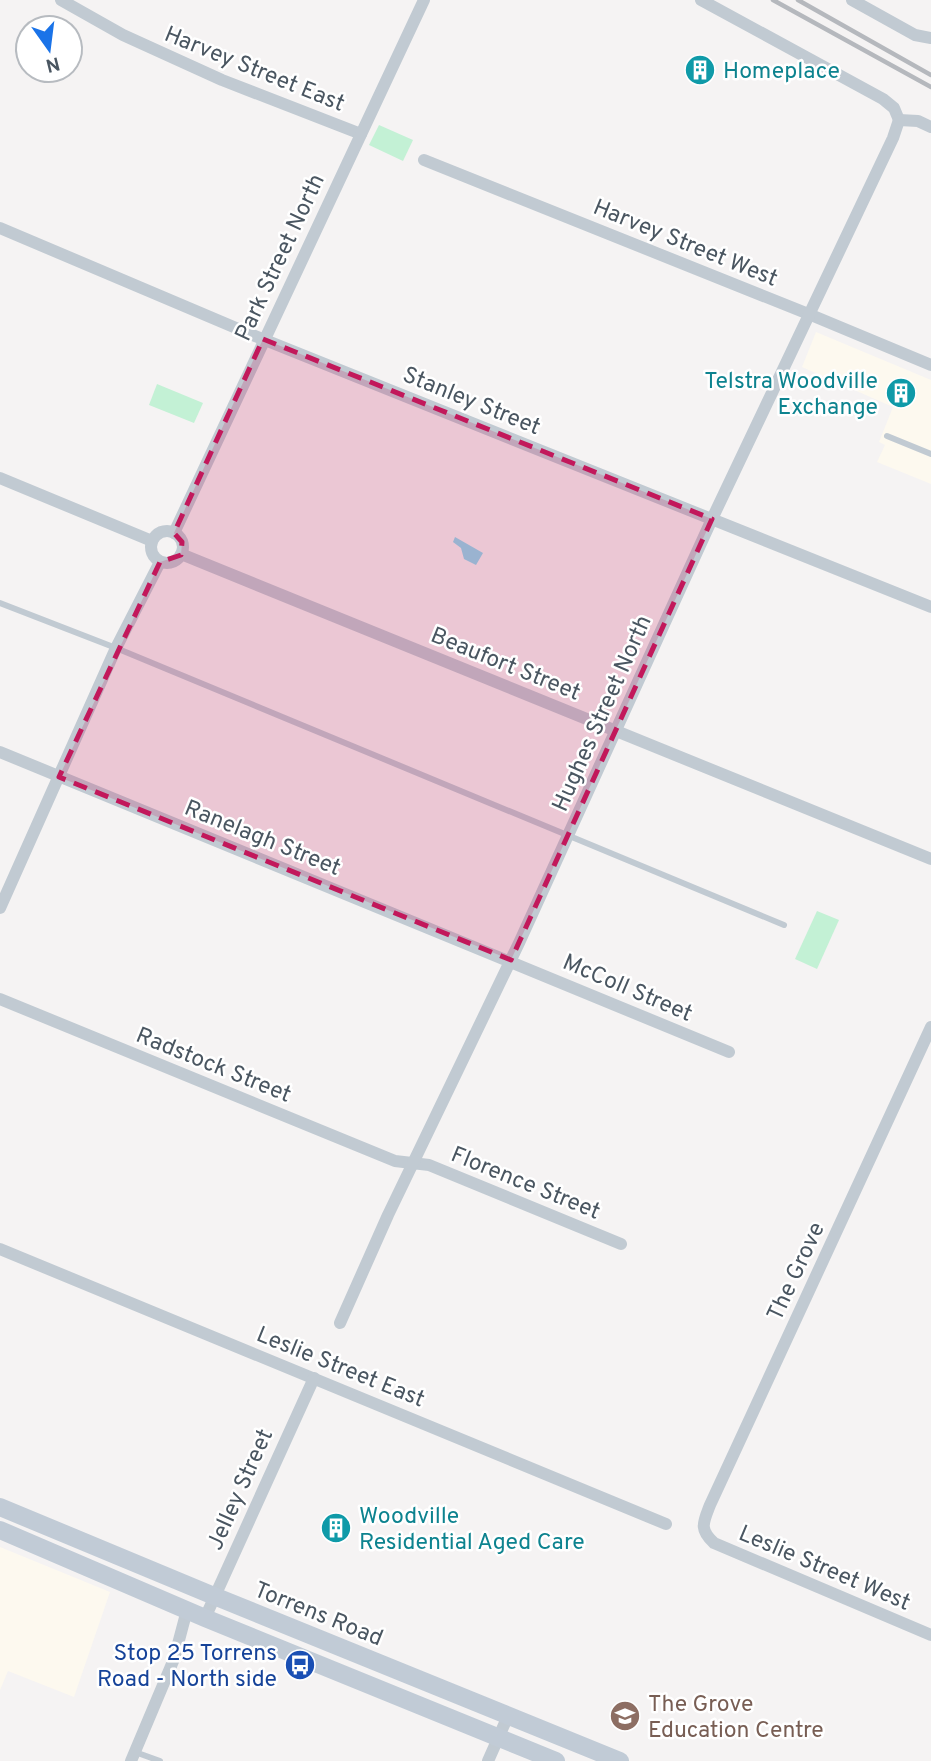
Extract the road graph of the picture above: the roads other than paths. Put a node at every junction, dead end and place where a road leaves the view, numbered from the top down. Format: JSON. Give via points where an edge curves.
{"nodes":[{"id":1,"x":61,"y":0,"type":"edge"},
{"id":2,"x":424,"y":0,"type":"edge"},
{"id":3,"x":701,"y":0,"type":"edge"},
{"id":4,"x":852,"y":0,"type":"edge"},
{"id":5,"x":931,"y":38,"type":"edge"},
{"id":6,"x":899,"y":120,"type":"junction"},
{"id":7,"x":931,"y":127,"type":"edge"},
{"id":8,"x":361,"y":134,"type":"junction"},
{"id":9,"x":424,"y":160,"type":"dead end"},
{"id":10,"x":0,"y":228,"type":"edge"},
{"id":11,"x":811,"y":315,"type":"junction"},
{"id":12,"x":264,"y":339,"type":"junction"},
{"id":13,"x":931,"y":365,"type":"edge"},
{"id":14,"x":887,"y":436,"type":"dead end"},
{"id":15,"x":931,"y":454,"type":"edge"},
{"id":16,"x":0,"y":478,"type":"edge"},
{"id":17,"x":712,"y":519,"type":"junction"},
{"id":18,"x":174,"y":533,"type":"junction"},
{"id":19,"x":152,"y":541,"type":"junction"},
{"id":20,"x":181,"y":554,"type":"junction"},
{"id":21,"x":160,"y":562,"type":"junction"},
{"id":22,"x":0,"y":603,"type":"edge"},
{"id":23,"x":931,"y":607,"type":"edge"},
{"id":24,"x":116,"y":648,"type":"junction"},
{"id":25,"x":617,"y":730,"type":"junction"},
{"id":26,"x":0,"y":752,"type":"edge"},
{"id":27,"x":59,"y":777,"type":"junction"},
{"id":28,"x":568,"y":836,"type":"junction"},
{"id":29,"x":931,"y":859,"type":"edge"},
{"id":30,"x":0,"y":908,"type":"edge"},
{"id":31,"x":784,"y":925,"type":"dead end"},
{"id":32,"x":511,"y":960,"type":"junction"},
{"id":33,"x":0,"y":999,"type":"edge"},
{"id":34,"x":931,"y":1027,"type":"edge"},
{"id":35,"x":729,"y":1052,"type":"dead end"},
{"id":36,"x":414,"y":1164,"type":"junction"},
{"id":37,"x":621,"y":1244,"type":"dead end"},
{"id":38,"x":0,"y":1249,"type":"edge"},
{"id":39,"x":340,"y":1323,"type":"dead end"},
{"id":40,"x":314,"y":1378,"type":"junction"},
{"id":41,"x":0,"y":1507,"type":"edge"},
{"id":42,"x":666,"y":1524,"type":"dead end"},
{"id":43,"x":0,"y":1530,"type":"edge"},
{"id":44,"x":705,"y":1534,"type":"joint"},
{"id":45,"x":214,"y":1597,"type":"junction"},
{"id":46,"x":187,"y":1610,"type":"junction"},
{"id":47,"x":205,"y":1618,"type":"junction"},
{"id":48,"x":931,"y":1635,"type":"edge"},
{"id":49,"x":508,"y":1716,"type":"junction"},
{"id":50,"x":499,"y":1737,"type":"junction"},
{"id":51,"x":132,"y":1756,"type":"edge"},
{"id":52,"x":160,"y":1761,"type":"edge"},
{"id":53,"x":488,"y":1761,"type":"edge"},
{"id":54,"x":556,"y":1761,"type":"edge"},
{"id":55,"x":620,"y":1761,"type":"edge"}],
"edges":[{"from":1,"to":8,"type":"street","name":"Harvey Street East","via":[[222,80]]},
{"from":2,"to":8,"type":"street","name":"Park Street North"},
{"from":3,"to":6,"type":"street","via":[[883,99]]},
{"from":4,"to":5,"type":"street","via":[[915,35]]},
{"from":6,"to":7,"type":"street"},
{"from":6,"to":11,"type":"street","name":"Hughes Street North"},
{"from":8,"to":12,"type":"street","name":"Park Street North"},
{"from":9,"to":11,"type":"street","name":"Harvey Street West"},
{"from":10,"to":12,"type":"street","name":"Stanley Street"},
{"from":11,"to":13,"type":"street","name":"Harvey Street West"},
{"from":11,"to":17,"type":"street","name":"Hughes Street North"},
{"from":12,"to":17,"type":"street","name":"Stanley Street"},
{"from":12,"to":18,"type":"street","name":"Park Street North"},
{"from":14,"to":15,"type":"lane"},
{"from":16,"to":19,"type":"street"},
{"from":17,"to":23,"type":"street","name":"Stanley Street"},
{"from":17,"to":25,"type":"street","name":"Hughes Street North"},
{"from":18,"to":19,"type":"street","via":[[162,531]]},
{"from":18,"to":20,"type":"street","via":[[182,542]]},
{"from":19,"to":21,"type":"street","via":[[151,552]]},
{"from":20,"to":21,"type":"street","via":[[175,561]]},
{"from":20,"to":25,"type":"street","name":"Beaufort Street"},
{"from":21,"to":24,"type":"street"},
{"from":22,"to":24,"type":"lane"},
{"from":24,"to":27,"type":"street"},
{"from":24,"to":28,"type":"lane"},
{"from":25,"to":28,"type":"street","name":"Hughes Street North"},
{"from":25,"to":29,"type":"street","name":"Beaufort Street"},
{"from":26,"to":27,"type":"street","name":"Ranelagh Street"},
{"from":27,"to":30,"type":"street"},
{"from":27,"to":32,"type":"street","name":"Ranelagh Street"},
{"from":28,"to":31,"type":"lane"},
{"from":28,"to":32,"type":"street","name":"Hughes Street North"},
{"from":32,"to":35,"type":"street","name":"McColl Street"},
{"from":32,"to":36,"type":"street","name":"Hughes Street North"},
{"from":33,"to":36,"type":"street","name":"Radstock Street","via":[[395,1161]]},
{"from":34,"to":44,"type":"street","name":"The Grove","via":[[710,1505]]},
{"from":36,"to":37,"type":"street","name":"Florence Street","via":[[429,1165]]},
{"from":36,"to":39,"type":"street","name":"Hughes Street North"},
{"from":38,"to":40,"type":"street","name":"Leslie Street East"},
{"from":40,"to":42,"type":"street","name":"Leslie Street East"},
{"from":40,"to":45,"type":"street","name":"Jelley Street"},
{"from":41,"to":45,"type":"main road","name":"Torrens Road"},
{"from":43,"to":46,"type":"main road","name":"Torrens Road"},
{"from":44,"to":48,"type":"street","name":"Leslie Street West","via":[[738,1554]]},
{"from":45,"to":47,"type":"street","name":"Jelley Street"},
{"from":45,"to":49,"type":"main road","name":"Torrens Road"},
{"from":46,"to":47,"type":"main road","name":"Torrens Road"},
{"from":46,"to":51,"type":"street","via":[[174,1660]]},
{"from":47,"to":50,"type":"main road","name":"Torrens Road"},
{"from":49,"to":50,"type":"street"},
{"from":49,"to":55,"type":"main road","name":"Torrens Road"},
{"from":50,"to":53,"type":"street"},
{"from":50,"to":54,"type":"main road","name":"Torrens Road"},
{"from":51,"to":52,"type":"lane"}]}
